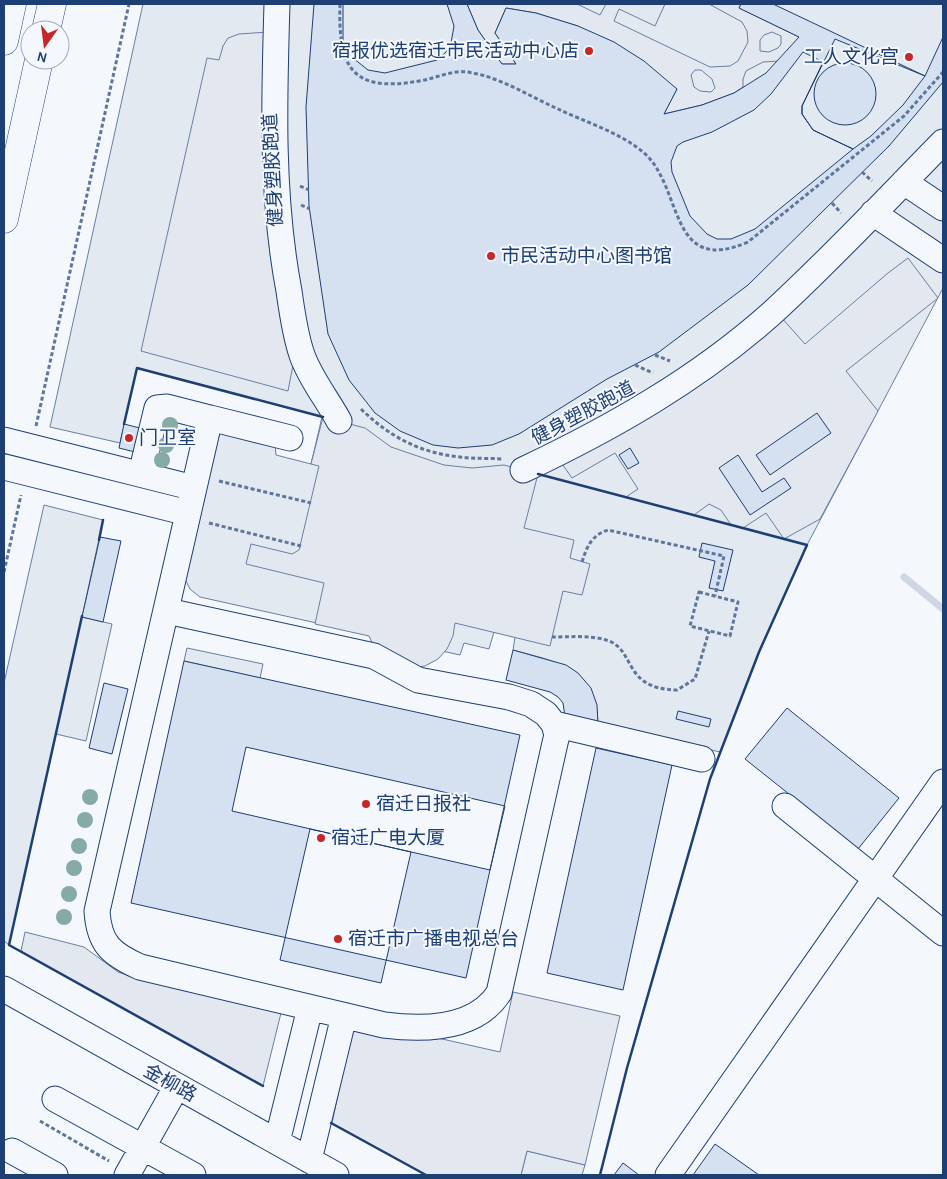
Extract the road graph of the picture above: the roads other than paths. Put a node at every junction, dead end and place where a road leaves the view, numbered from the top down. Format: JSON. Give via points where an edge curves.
{"nodes":[{"id":1,"x":12,"y":4,"type":"edge"},
{"id":2,"x":52,"y":4,"type":"edge"},
{"id":3,"x":276,"y":4,"type":"edge"},
{"id":4,"x":48,"y":20,"type":"edge"},
{"id":5,"x":4,"y":41,"type":"edge"},
{"id":6,"x":37,"y":70,"type":"edge"},
{"id":7,"x":943,"y":142,"type":"edge"},
{"id":8,"x":904,"y":182,"type":"junction"},
{"id":9,"x":943,"y":208,"type":"edge"},
{"id":10,"x":873,"y":213,"type":"junction"},
{"id":11,"x":4,"y":219,"type":"edge"},
{"id":12,"x":943,"y":260,"type":"edge"},
{"id":13,"x":346,"y":412,"type":"road end"},
{"id":14,"x":210,"y":418,"type":"junction"},
{"id":15,"x":290,"y":438,"type":"dead end"},
{"id":16,"x":4,"y":440,"type":"edge"},
{"id":17,"x":518,"y":465,"type":"road end"},
{"id":18,"x":15,"y":470,"type":"edge"},
{"id":19,"x":140,"y":474,"type":"junction"},
{"id":20,"x":195,"y":482,"type":"junction"},
{"id":21,"x":188,"y":515,"type":"junction"},
{"id":22,"x":167,"y":611,"type":"junction"},
{"id":23,"x":554,"y":724,"type":"junction"},
{"id":24,"x":702,"y":759,"type":"dead end"},
{"id":25,"x":943,"y":782,"type":"edge"},
{"id":26,"x":785,"y":806,"type":"dead end"},
{"id":27,"x":875,"y":878,"type":"junction"},
{"id":28,"x":943,"y":933,"type":"edge"},
{"id":29,"x":4,"y":990,"type":"edge"},
{"id":30,"x":310,"y":1008,"type":"junction"},
{"id":31,"x":344,"y":1016,"type":"junction"},
{"id":32,"x":177,"y":1086,"type":"junction"},
{"id":33,"x":55,"y":1099,"type":"dead end"},
{"id":34,"x":277,"y":1142,"type":"junction"},
{"id":35,"x":143,"y":1147,"type":"junction"},
{"id":36,"x":12,"y":1151,"type":"dead end"},
{"id":37,"x":309,"y":1160,"type":"junction"},
{"id":38,"x":128,"y":1174,"type":"edge"},
{"id":39,"x":55,"y":1175,"type":"edge"},
{"id":40,"x":193,"y":1175,"type":"edge"},
{"id":41,"x":336,"y":1175,"type":"edge"},
{"id":42,"x":668,"y":1175,"type":"edge"}],
"edges":[{"from":1,"to":5,"type":"main road"},
{"from":2,"to":4,"type":"main road"},
{"from":3,"to":13,"type":"street","via":[[274,176],[282,255],[302,355],[316,384]]},
{"from":6,"to":11,"type":"main road"},
{"from":7,"to":8,"type":"street"},
{"from":8,"to":9,"type":"street"},
{"from":8,"to":10,"type":"street"},
{"from":10,"to":12,"type":"street"},
{"from":10,"to":17,"type":"street","via":[[771,314],[695,373],[586,440]]},
{"from":14,"to":15,"type":"street"},
{"from":14,"to":19,"type":"street","via":[[167,406],[157,408]]},
{"from":14,"to":20,"type":"street"},
{"from":16,"to":19,"type":"street"},
{"from":18,"to":21,"type":"street"},
{"from":19,"to":20,"type":"street"},
{"from":20,"to":21,"type":"street"},
{"from":21,"to":22,"type":"street"},
{"from":22,"to":23,"type":"street","via":[[374,656],[418,680],[530,704],[546,714]]},
{"from":22,"to":30,"type":"street","via":[[97,911],[98,930],[106,945],[140,967]]},
{"from":23,"to":24,"type":"street"},
{"from":23,"to":31,"type":"street","via":[[557,735],[499,994],[493,1003],[469,1019],[439,1026],[407,1028]]},
{"from":25,"to":27,"type":"street"},
{"from":26,"to":27,"type":"street"},
{"from":27,"to":28,"type":"street"},
{"from":27,"to":42,"type":"street"},
{"from":29,"to":32,"type":"street","name":"金柳路"},
{"from":30,"to":31,"type":"street"},
{"from":30,"to":34,"type":"street"},
{"from":31,"to":37,"type":"street"},
{"from":32,"to":34,"type":"street","name":"金柳路"},
{"from":32,"to":35,"type":"street"},
{"from":33,"to":35,"type":"street"},
{"from":34,"to":37,"type":"street","name":"金柳路"},
{"from":35,"to":38,"type":"street"},
{"from":35,"to":40,"type":"street"},
{"from":36,"to":39,"type":"street"},
{"from":37,"to":41,"type":"street","name":"金柳路"}]}
